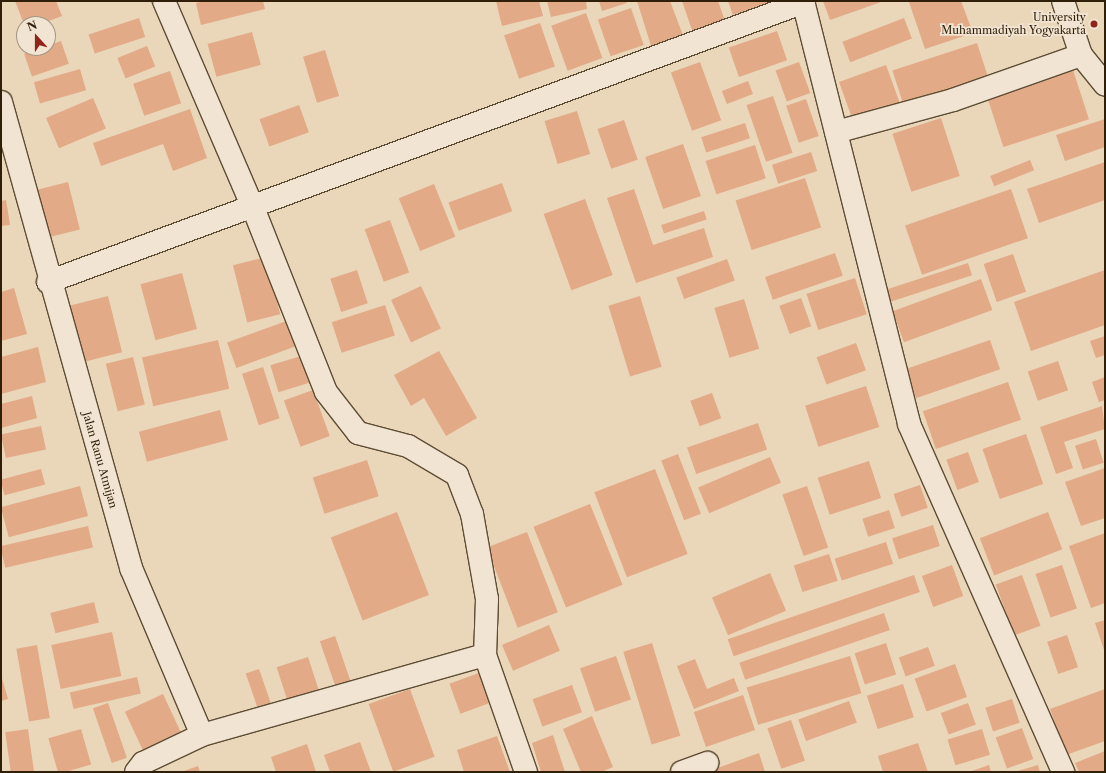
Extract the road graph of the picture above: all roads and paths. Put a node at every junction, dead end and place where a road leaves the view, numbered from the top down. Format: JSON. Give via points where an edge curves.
{"nodes":[{"id":1,"x":164,"y":1,"type":"edge"},
{"id":2,"x":804,"y":1,"type":"edge"},
{"id":3,"x":1063,"y":1,"type":"edge"},
{"id":4,"x":1081,"y":55,"type":"junction"},
{"id":5,"x":1105,"y":85,"type":"edge"},
{"id":6,"x":1,"y":102,"type":"edge"},
{"id":7,"x":836,"y":132,"type":"junction"},
{"id":8,"x":252,"y":205,"type":"junction"},
{"id":9,"x":48,"y":282,"type":"junction"},
{"id":10,"x":485,"y":654,"type":"junction"},
{"id":11,"x":202,"y":736,"type":"junction"},
{"id":12,"x":707,"y":763,"type":"dead end"},
{"id":13,"x":136,"y":772,"type":"edge"},
{"id":14,"x":526,"y":772,"type":"edge"},
{"id":15,"x":682,"y":772,"type":"edge"},
{"id":16,"x":1063,"y":772,"type":"edge"}],
"edges":[{"from":1,"to":8,"type":"street"},
{"from":2,"to":7,"type":"street"},
{"from":2,"to":8,"type":"street"},
{"from":3,"to":4,"type":"street"},
{"from":4,"to":5,"type":"street"},
{"from":4,"to":7,"type":"street","via":[[953,100]]},
{"from":6,"to":9,"type":"street","name":"Jalan Ranu Atmijan"},
{"from":7,"to":16,"type":"street","via":[[909,424]]},
{"from":8,"to":9,"type":"street"},
{"from":8,"to":10,"type":"street","via":[[326,392],[358,433],[408,446],[457,475],[472,514],[487,599]]},
{"from":9,"to":11,"type":"street","name":"Jalan Ranu Atmijan","via":[[131,568]]},
{"from":10,"to":11,"type":"street"},
{"from":10,"to":14,"type":"street"},
{"from":11,"to":13,"type":"street","via":[[143,763]]},
{"from":12,"to":15,"type":"street"}]}
